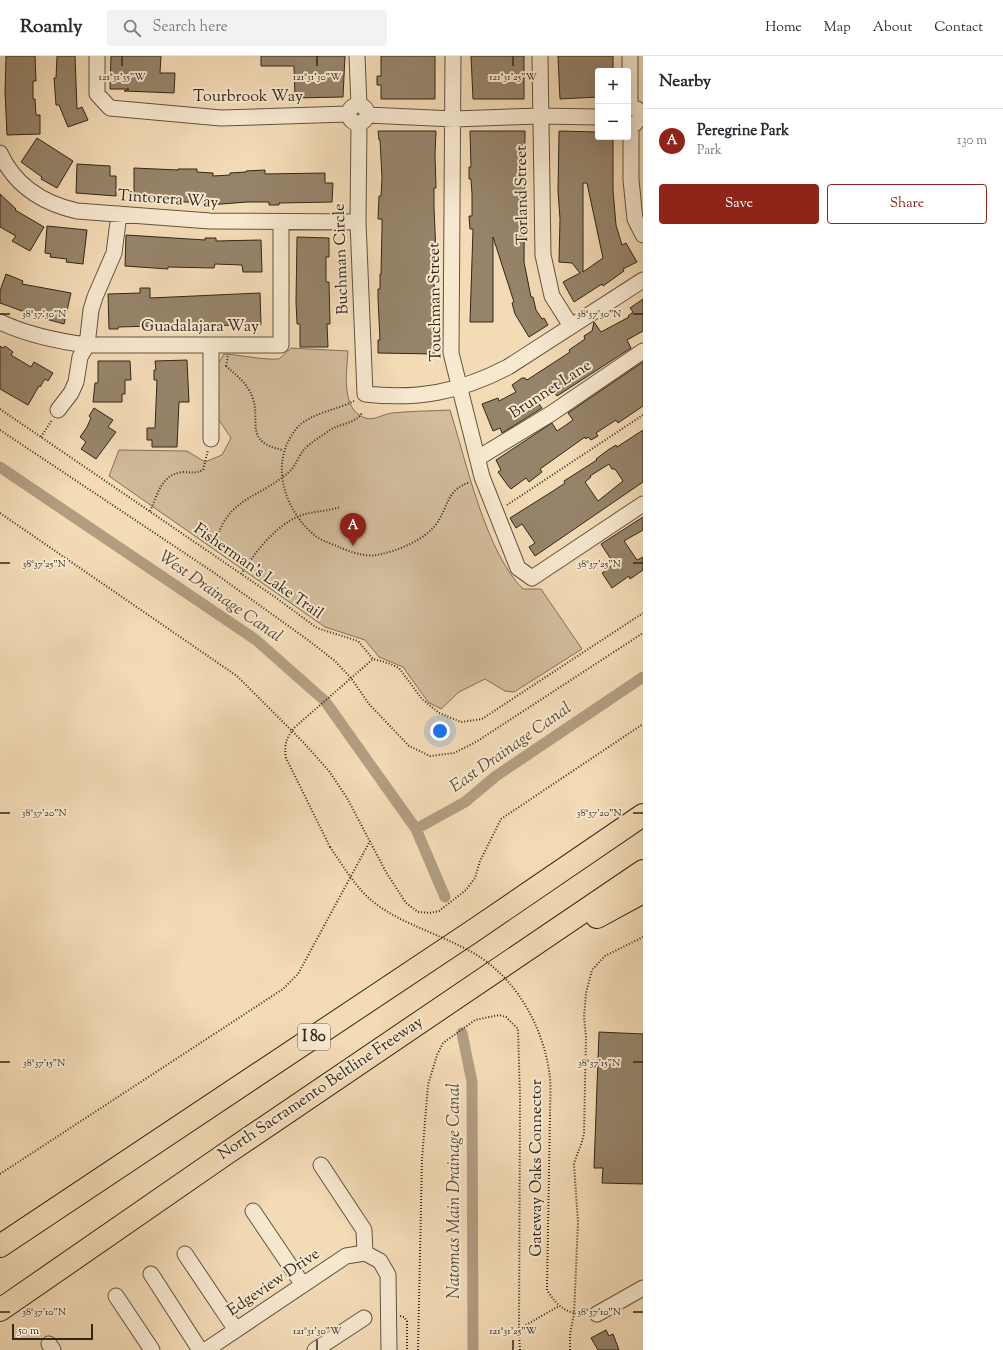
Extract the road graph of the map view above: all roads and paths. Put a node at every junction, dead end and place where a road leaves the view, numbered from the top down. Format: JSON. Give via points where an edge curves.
{"nodes":[{"id":1,"x":96,"y":56,"type":"edge"},
{"id":2,"x":357,"y":56,"type":"edge"},
{"id":3,"x":453,"y":56,"type":"edge"},
{"id":4,"x":540,"y":56,"type":"edge"},
{"id":5,"x":630,"y":56,"type":"edge"},
{"id":6,"x":358,"y":115,"type":"junction"},
{"id":7,"x":540,"y":116,"type":"junction"},
{"id":8,"x":633,"y":116,"type":"edge"},
{"id":9,"x":595,"y":117,"type":"edge"},
{"id":10,"x":454,"y":119,"type":"junction"},
{"id":11,"x":0,"y":153,"type":"edge"},
{"id":12,"x":118,"y":214,"type":"junction"},
{"id":13,"x":281,"y":222,"type":"junction"},
{"id":14,"x":358,"y":222,"type":"junction"},
{"id":15,"x":643,"y":235,"type":"edge"},
{"id":16,"x":643,"y":280,"type":"edge"},
{"id":17,"x":0,"y":322,"type":"edge"},
{"id":18,"x":571,"y":326,"type":"junction"},
{"id":19,"x":86,"y":345,"type":"junction"},
{"id":20,"x":211,"y":345,"type":"junction"},
{"id":21,"x":643,"y":352,"type":"edge"},
{"id":22,"x":226,"y":366,"type":"dead end"},
{"id":23,"x":459,"y":388,"type":"junction"},
{"id":24,"x":365,"y":394,"type":"junction"},
{"id":25,"x":0,"y":409,"type":"edge"},
{"id":26,"x":58,"y":410,"type":"joint"},
{"id":27,"x":362,"y":414,"type":"dead end"},
{"id":28,"x":643,"y":415,"type":"edge"},
{"id":29,"x":0,"y":430,"type":"edge"},
{"id":30,"x":41,"y":437,"type":"junction"},
{"id":31,"x":211,"y":439,"type":"joint"},
{"id":32,"x":283,"y":450,"type":"junction"},
{"id":33,"x":478,"y":458,"type":"junction"},
{"id":34,"x":482,"y":476,"type":"junction"},
{"id":35,"x":282,"y":478,"type":"junction"},
{"id":36,"x":643,"y":504,"type":"edge"},
{"id":37,"x":340,"y":507,"type":"dead end"},
{"id":38,"x":501,"y":509,"type":"dead end"},
{"id":39,"x":150,"y":511,"type":"junction"},
{"id":40,"x":0,"y":513,"type":"edge"},
{"id":41,"x":298,"y":517,"type":"junction"},
{"id":42,"x":217,"y":538,"type":"dead end"},
{"id":43,"x":241,"y":574,"type":"junction"},
{"id":44,"x":643,"y":613,"type":"edge"},
{"id":45,"x":643,"y":633,"type":"edge"},
{"id":46,"x":373,"y":659,"type":"junction"},
{"id":47,"x":351,"y":678,"type":"junction"},
{"id":48,"x":643,"y":724,"type":"edge"},
{"id":49,"x":292,"y":730,"type":"junction"},
{"id":50,"x":638,"y":818,"type":"edge"},
{"id":51,"x":370,"y":841,"type":"junction"},
{"id":52,"x":643,"y":871,"type":"edge"},
{"id":53,"x":643,"y":892,"type":"edge"},
{"id":54,"x":643,"y":937,"type":"edge"},
{"id":55,"x":467,"y":990,"type":"junction"},
{"id":56,"x":322,"y":1165,"type":"dead end"},
{"id":57,"x":0,"y":1174,"type":"edge"},
{"id":58,"x":253,"y":1211,"type":"dead end"},
{"id":59,"x":0,"y":1246,"type":"edge"},
{"id":60,"x":365,"y":1253,"type":"junction"},
{"id":61,"x":185,"y":1254,"type":"dead end"},
{"id":62,"x":151,"y":1274,"type":"dead end"},
{"id":63,"x":303,"y":1285,"type":"junction"},
{"id":64,"x":643,"y":1288,"type":"edge"},
{"id":65,"x":116,"y":1296,"type":"dead end"},
{"id":66,"x":560,"y":1306,"type":"junction"},
{"id":67,"x":0,"y":1310,"type":"edge"},
{"id":68,"x":574,"y":1314,"type":"junction"},
{"id":69,"x":597,"y":1314,"type":"joint"},
{"id":70,"x":389,"y":1315,"type":"junction"},
{"id":71,"x":364,"y":1318,"type":"dead end"},
{"id":72,"x":236,"y":1330,"type":"junction"},
{"id":73,"x":519,"y":1335,"type":"junction"},
{"id":74,"x":330,"y":1345,"type":"edge"},
{"id":75,"x":152,"y":1350,"type":"edge"},
{"id":76,"x":200,"y":1350,"type":"edge"},
{"id":77,"x":206,"y":1350,"type":"edge"},
{"id":78,"x":315,"y":1350,"type":"edge"},
{"id":79,"x":389,"y":1350,"type":"edge"},
{"id":80,"x":407,"y":1350,"type":"edge"},
{"id":81,"x":418,"y":1350,"type":"edge"},
{"id":82,"x":520,"y":1350,"type":"edge"},
{"id":83,"x":570,"y":1350,"type":"edge"}],
"edges":[{"from":1,"to":6,"type":"street","name":"Tourbrook Way","via":[[96,94],[110,108],[221,118]]},
{"from":2,"to":6,"type":"street","name":"Buchman Circle"},
{"from":3,"to":10,"type":"street","name":"Touchman Street"},
{"from":4,"to":7,"type":"street","name":"Torland Street"},
{"from":5,"to":8,"type":"street"},
{"from":6,"to":10,"type":"street","name":"Tourbrook Way"},
{"from":6,"to":14,"type":"street","name":"Buchman Circle"},
{"from":7,"to":9,"type":"street","name":"Tourbrook Way"},
{"from":7,"to":10,"type":"street","name":"Tourbrook Way"},
{"from":7,"to":18,"type":"street","name":"Torland Street","via":[[543,255],[552,296]]},
{"from":8,"to":15,"type":"street","via":[[631,180],[635,219]]},
{"from":10,"to":23,"type":"street","name":"Touchman Street","via":[[451,354]]},
{"from":11,"to":12,"type":"street","name":"Tintorera Way","via":[[10,172],[44,200],[76,211]]},
{"from":12,"to":13,"type":"street","name":"Tintorera Way","via":[[210,221]]},
{"from":12,"to":19,"type":"street","via":[[114,253],[95,296]]},
{"from":13,"to":14,"type":"street","name":"Tintorera Way"},
{"from":13,"to":20,"type":"street","name":"Guadalajara Way","via":[[281,345]]},
{"from":14,"to":24,"type":"street","name":"Buchman Circle"},
{"from":16,"to":18,"type":"street"},
{"from":17,"to":19,"type":"street","name":"Guadalajara Way","via":[[33,335]]},
{"from":18,"to":23,"type":"street","via":[[508,367],[488,378]]},
{"from":19,"to":20,"type":"street","name":"Guadalajara Way"},
{"from":19,"to":26,"type":"street","via":[[80,357],[71,393]]},
{"from":20,"to":31,"type":"street"},
{"from":21,"to":33,"type":"street","name":"Brunnet Lane","via":[[552,413]]},
{"from":22,"to":32,"type":"path","via":[[246,385],[253,398],[254,426],[258,436],[265,444]]},
{"from":23,"to":24,"type":"street","via":[[410,396]]},
{"from":23,"to":33,"type":"street","name":"Touchman Street"},
{"from":24,"to":32,"type":"path","via":[[348,404],[319,414],[298,427]]},
{"from":25,"to":30,"type":"path","name":"Fisherman’s Lake Trail"},
{"from":26,"to":30,"type":"path"},
{"from":27,"to":35,"type":"path","via":[[357,420],[332,429],[304,450],[291,470]]},
{"from":28,"to":38,"type":"path"},
{"from":29,"to":47,"type":"path","via":[[213,572],[308,640],[335,661]]},
{"from":30,"to":39,"type":"path","name":"Fisherman’s Lake Trail"},
{"from":31,"to":39,"type":"path","via":[[203,470],[196,473],[171,474],[164,480]]},
{"from":32,"to":35,"type":"path"},
{"from":33,"to":34,"type":"street","name":"Touchman Street"},
{"from":34,"to":36,"type":"street","name":"Touchman Street","via":[[518,568],[532,578]]},
{"from":34,"to":41,"type":"path","via":[[460,486],[449,497],[438,521],[415,542],[376,555],[350,552],[318,537]]},
{"from":35,"to":41,"type":"path","via":[[286,495]]},
{"from":35,"to":42,"type":"path","via":[[227,514],[220,525]]},
{"from":37,"to":41,"type":"path"},
{"from":39,"to":43,"type":"path","name":"Fisherman’s Lake Trail"},
{"from":40,"to":49,"type":"path","via":[[237,676]]},
{"from":41,"to":43,"type":"path","via":[[273,534],[258,549]]},
{"from":43,"to":46,"type":"path","name":"Fisherman’s Lake Trail","via":[[317,628],[358,641]]},
{"from":44,"to":46,"type":"path","via":[[511,701],[482,719],[472,721],[461,722],[439,713],[422,699],[399,668]]},
{"from":45,"to":47,"type":"path","via":[[476,742],[454,753],[430,756],[409,746],[369,704]]},
{"from":46,"to":47,"type":"path","name":"Gateway Oaks Connector"},
{"from":47,"to":49,"type":"path","name":"Gateway Oaks Connector"},
{"from":48,"to":51,"type":"path","via":[[501,818],[475,878],[466,890],[439,910],[430,913],[418,912],[406,903]]},
{"from":49,"to":51,"type":"path","via":[[329,771]]},
{"from":49,"to":66,"type":"path","name":"Gateway Oaks Connector","bridge":true,"via":[[284,745],[286,758],[330,848],[355,882],[376,904],[486,960],[527,1006],[542,1040],[550,1078],[547,1290]]},
{"from":50,"to":59,"type":"highway","number":"I 80"},
{"from":51,"to":57,"type":"path","via":[[298,974],[283,989]]},
{"from":52,"to":55,"type":"highway","name":"North Sacramento Beltline Freeway"},
{"from":53,"to":55,"type":"highway"},
{"from":54,"to":68,"type":"path","via":[[605,956],[592,970],[586,994],[584,1133],[582,1146],[574,1164],[578,1222]]},
{"from":55,"to":67,"type":"highway","name":"North Sacramento Beltline Freeway"},
{"from":56,"to":60,"type":"street","via":[[364,1230]]},
{"from":58,"to":63,"type":"street"},
{"from":60,"to":63,"type":"street","name":"Edgeview Drive","via":[[346,1256]]},
{"from":60,"to":70,"type":"street","via":[[380,1261],[388,1275]]},
{"from":61,"to":72,"type":"street"},
{"from":62,"to":76,"type":"street"},
{"from":63,"to":72,"type":"street","name":"Edgeview Drive"},
{"from":64,"to":69,"type":"street"},
{"from":65,"to":75,"type":"street"},
{"from":66,"to":68,"type":"path","name":"Gateway Oaks Connector"},
{"from":66,"to":73,"type":"path","via":[[526,1326]]},
{"from":68,"to":69,"type":"path","name":"Gateway Oaks Connector"},
{"from":68,"to":83,"type":"path"},
{"from":70,"to":79,"type":"street"},
{"from":70,"to":80,"type":"path","via":[[402,1316],[407,1321]]},
{"from":71,"to":74,"type":"street"},
{"from":72,"to":77,"type":"street","name":"Edgeview Drive"},
{"from":73,"to":81,"type":"path","via":[[518,1029],[506,1017],[492,1015],[475,1020],[444,1043],[428,1085],[422,1159]]},
{"from":73,"to":82,"type":"path"},
{"from":74,"to":78,"type":"street"}]}
